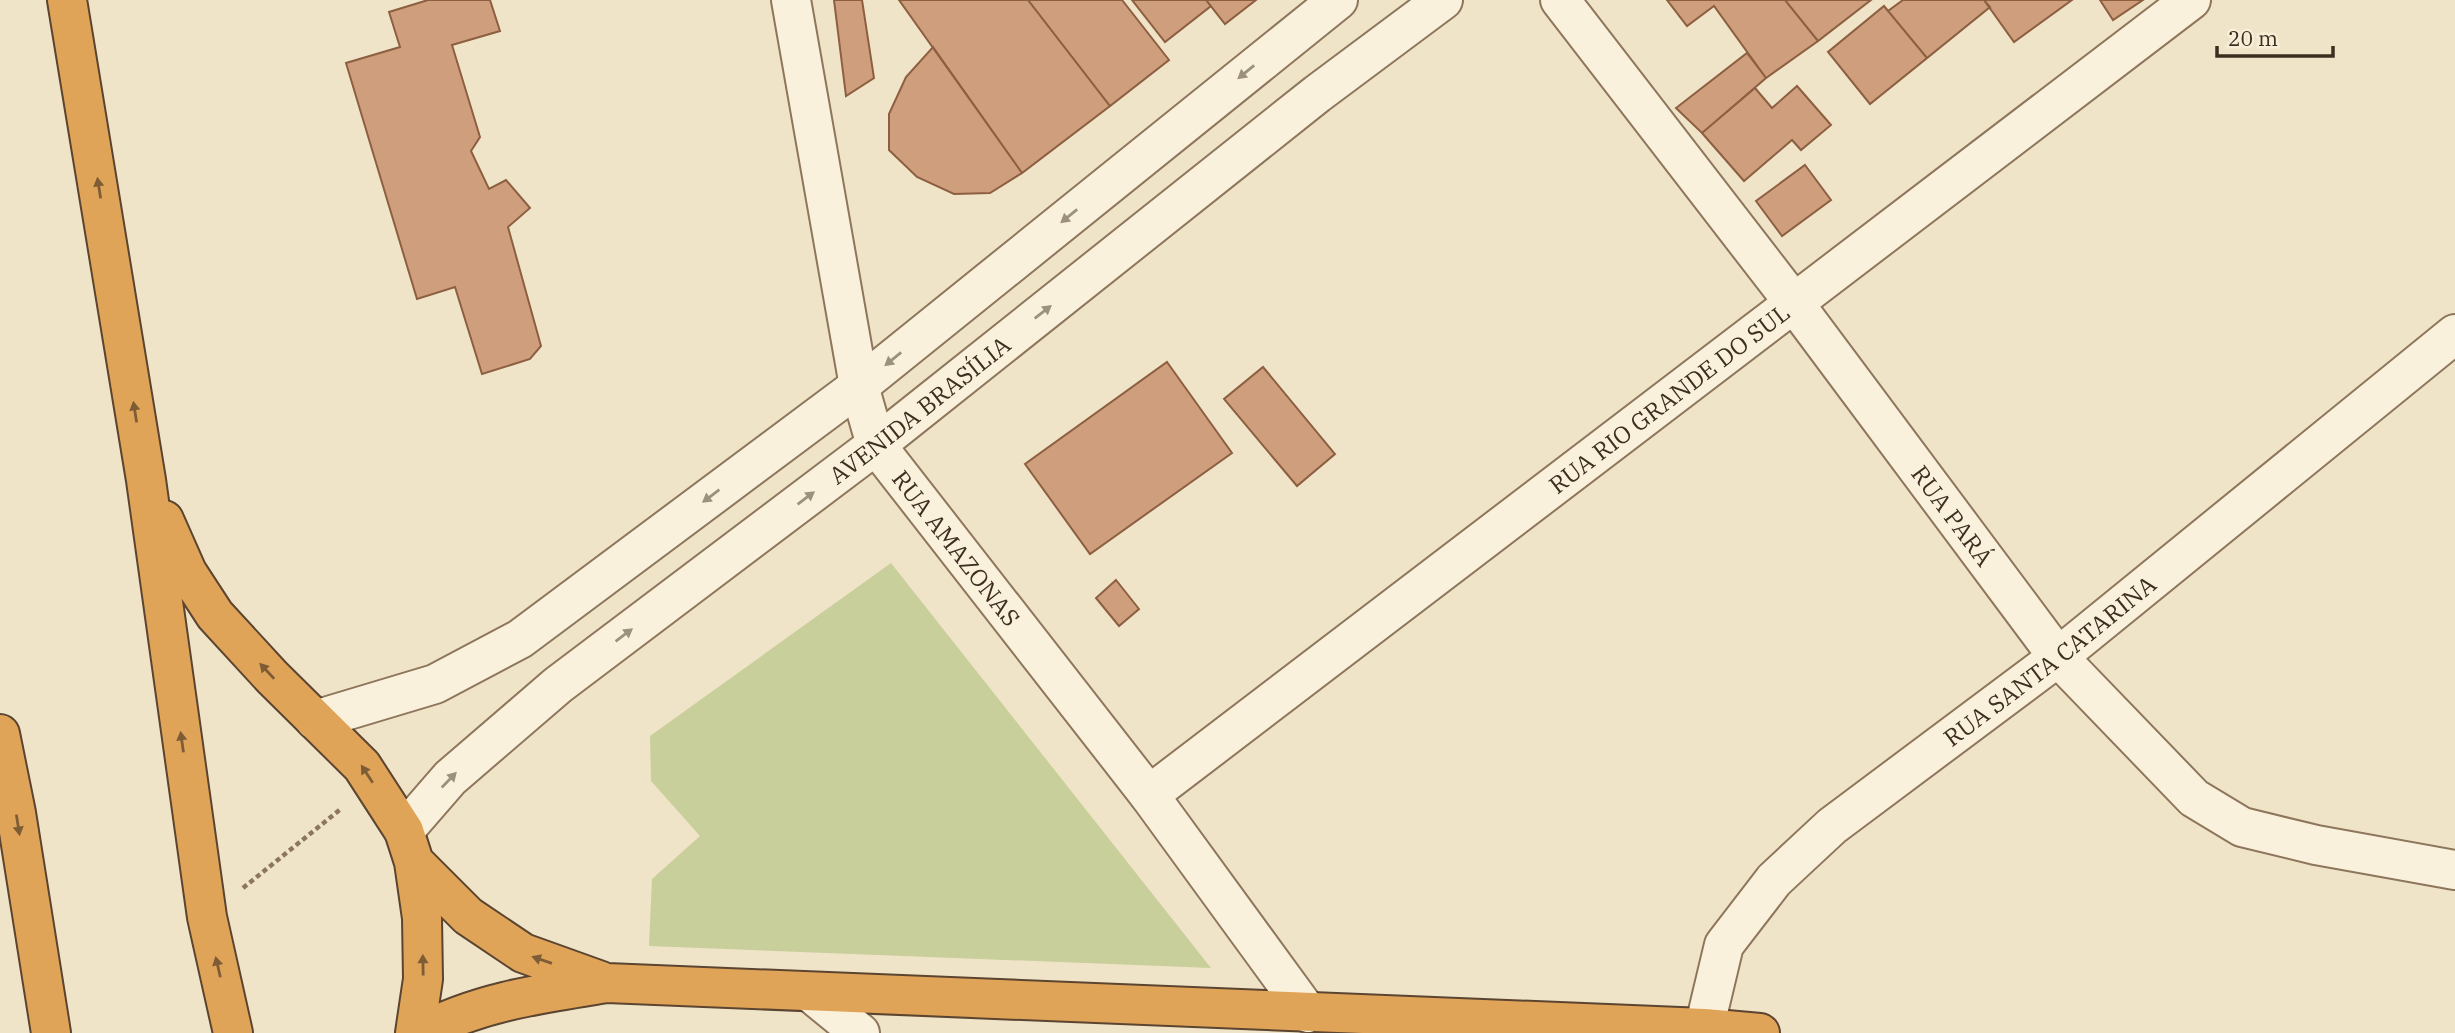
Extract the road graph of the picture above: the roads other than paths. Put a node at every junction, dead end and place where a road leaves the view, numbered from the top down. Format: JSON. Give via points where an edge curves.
{"nodes":[{"id":1,"x":42,"y":0,"type":"edge"},
{"id":2,"x":67,"y":0,"type":"edge"},
{"id":3,"x":791,"y":0,"type":"edge"},
{"id":4,"x":1338,"y":0,"type":"edge"},
{"id":5,"x":1443,"y":0,"type":"edge"},
{"id":6,"x":1560,"y":0,"type":"edge"},
{"id":7,"x":2191,"y":0,"type":"edge"},
{"id":8,"x":1280,"y":45,"type":"junction"},
{"id":9,"x":79,"y":63,"type":"junction"},
{"id":10,"x":1318,"y":94,"type":"junction"},
{"id":11,"x":1794,"y":303,"type":"junction"},
{"id":12,"x":2455,"y":334,"type":"edge"},
{"id":13,"x":859,"y":386,"type":"junction"},
{"id":14,"x":876,"y":444,"type":"junction"},
{"id":15,"x":146,"y":480,"type":"junction"},
{"id":16,"x":520,"y":639,"type":"junction"},
{"id":17,"x":2058,"y":657,"type":"junction"},
{"id":18,"x":558,"y":685,"type":"junction"},
{"id":19,"x":315,"y":720,"type":"junction"},
{"id":20,"x":0,"y":734,"type":"edge"},
{"id":21,"x":1149,"y":795,"type":"junction"},
{"id":22,"x":409,"y":847,"type":"junction"},
{"id":23,"x":2455,"y":870,"type":"edge"},
{"id":24,"x":607,"y":983,"type":"junction"},
{"id":25,"x":811,"y":993,"type":"junction"},
{"id":26,"x":1308,"y":1013,"type":"junction"},
{"id":27,"x":1703,"y":1030,"type":"edge"},
{"id":28,"x":51,"y":1033,"type":"edge"},
{"id":29,"x":233,"y":1033,"type":"edge"},
{"id":30,"x":415,"y":1033,"type":"edge"},
{"id":31,"x":421,"y":1033,"type":"edge"},
{"id":32,"x":860,"y":1033,"type":"edge"},
{"id":33,"x":1760,"y":1033,"type":"edge"}],
"edges":[{"from":1,"to":9,"type":"highway","via":[[59,17]]},
{"from":2,"to":9,"type":"highway"},
{"from":3,"to":13,"type":"street","name":"RUA AMAZONAS"},
{"from":4,"to":8,"type":"street"},
{"from":5,"to":10,"type":"street","name":"AVENIDA BRASÍLIA"},
{"from":6,"to":11,"type":"street","name":"RUA PARÁ"},
{"from":7,"to":11,"type":"street","name":"RUA RIO GRANDE DO SUL"},
{"from":8,"to":10,"type":"street"},
{"from":8,"to":13,"type":"street","one_way":true},
{"from":15,"to":9,"type":"highway","one_way":true},
{"from":14,"to":10,"type":"street","name":"AVENIDA BRASÍLIA","one_way":true},
{"from":11,"to":17,"type":"street","name":"RUA PARÁ"},
{"from":11,"to":21,"type":"street","name":"RUA RIO GRANDE DO SUL"},
{"from":12,"to":17,"type":"street","name":"RUA SANTA CATARINA"},
{"from":13,"to":14,"type":"street","name":"RUA AMAZONAS"},
{"from":13,"to":16,"type":"street","one_way":true},
{"from":18,"to":14,"type":"street","name":"AVENIDA BRASÍLIA","one_way":true},
{"from":14,"to":21,"type":"street","name":"RUA AMAZONAS"},
{"from":19,"to":15,"type":"highway","one_way":true,"via":[[215,615],[187,572]]},
{"from":29,"to":15,"type":"highway","one_way":true,"via":[[207,917]]},
{"from":16,"to":18,"type":"street"},
{"from":16,"to":19,"type":"street","via":[[435,684]]},
{"from":17,"to":23,"type":"street","name":"RUA PARÁ","via":[[2194,798],[2242,827]]},
{"from":17,"to":27,"type":"street","name":"RUA SANTA CATARINA","via":[[1832,826],[1774,880],[1724,945]]},
{"from":22,"to":18,"type":"street","name":"AVENIDA BRASÍLIA","one_way":true,"via":[[450,778]]},
{"from":22,"to":19,"type":"highway","one_way":true,"via":[[362,766]]},
{"from":20,"to":28,"type":"highway","one_way":true},
{"from":21,"to":26,"type":"street","name":"RUA AMAZONAS"},
{"from":24,"to":22,"type":"highway","one_way":true,"via":[[523,953],[468,916]]},
{"from":30,"to":22,"type":"highway","one_way":true,"via":[[423,979],[422,918]]},
{"from":24,"to":25,"type":"highway"},
{"from":24,"to":31,"type":"highway","via":[[524,997],[439,1023]]},
{"from":25,"to":26,"type":"highway"},
{"from":25,"to":32,"type":"street"},
{"from":26,"to":27,"type":"highway"},
{"from":27,"to":33,"type":"highway"}]}
